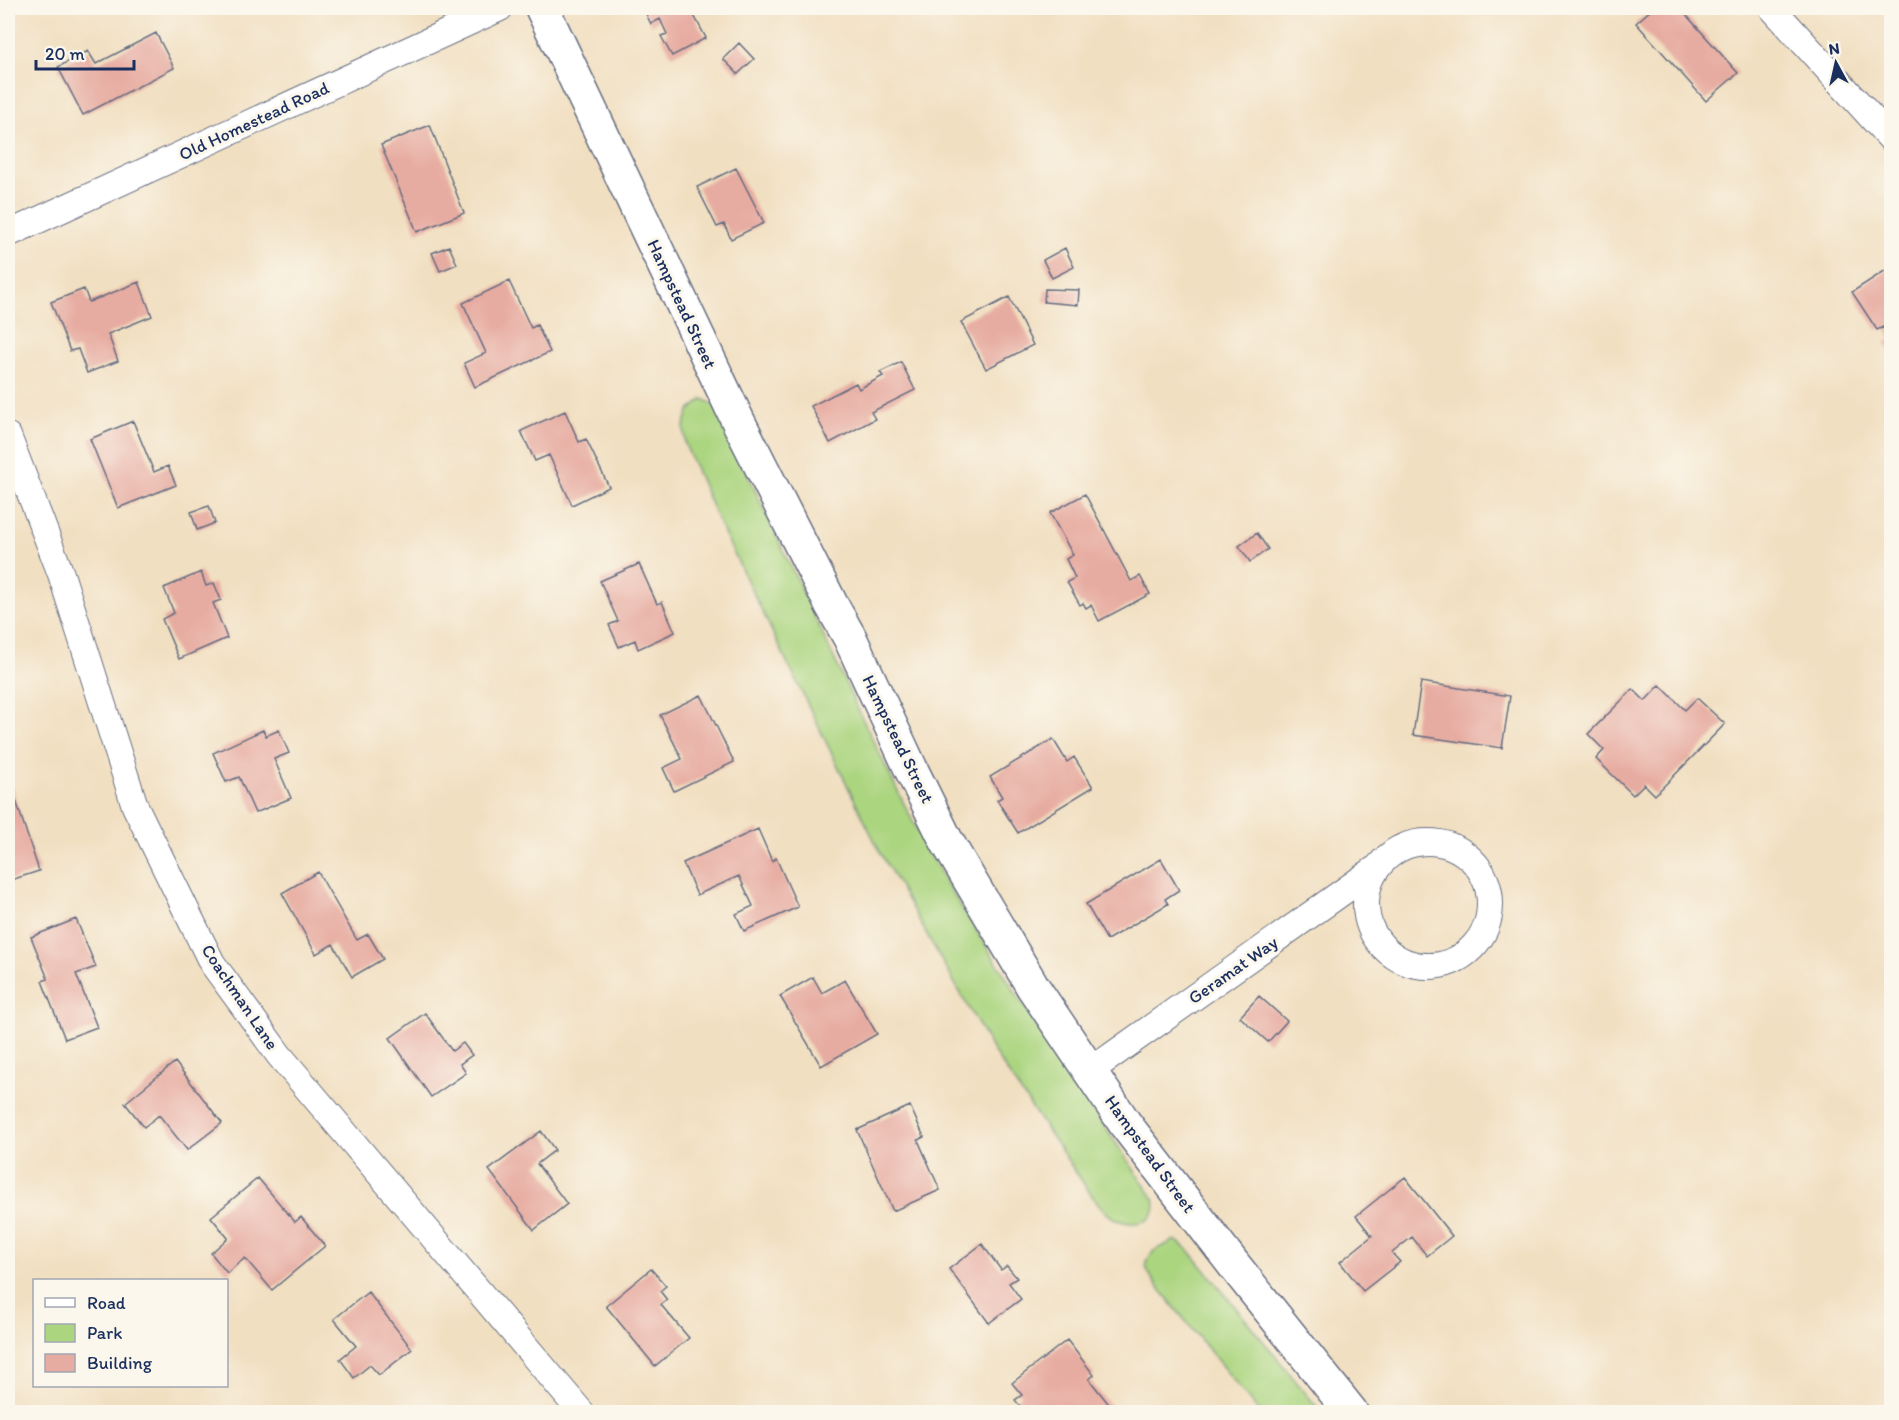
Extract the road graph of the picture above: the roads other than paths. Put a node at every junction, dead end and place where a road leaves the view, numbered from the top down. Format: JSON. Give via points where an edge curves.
{"nodes":[{"id":1,"x":500,"y":8,"type":"edge"},
{"id":2,"x":542,"y":8,"type":"edge"},
{"id":3,"x":1772,"y":8,"type":"edge"},
{"id":4,"x":1892,"y":140,"type":"edge"},
{"id":5,"x":8,"y":234,"type":"edge"},
{"id":6,"x":8,"y":436,"type":"edge"},
{"id":7,"x":1376,"y":869,"type":"junction"},
{"id":8,"x":1090,"y":1071,"type":"junction"},
{"id":9,"x":581,"y":1413,"type":"edge"},
{"id":10,"x":1351,"y":1413,"type":"edge"}],
"edges":[{"from":1,"to":5,"type":"street","name":"Old Homestead Road"},
{"from":2,"to":8,"type":"main road","name":"Hampstead Street","via":[[739,423],[850,638],[946,840],[1033,987]]},
{"from":3,"to":4,"type":"street"},
{"from":6,"to":9,"type":"street","name":"Coachman Lane","via":[[61,574],[135,806],[212,963],[279,1055]]},
{"from":7,"to":7,"type":"street","name":"Geramat Way","via":[[1390,854],[1408,844],[1429,841],[1449,845],[1468,856],[1481,871],[1489,891],[1490,912],[1483,932],[1455,960],[1415,965],[1396,958],[1370,928],[1365,908],[1367,888]]},
{"from":7,"to":8,"type":"street","name":"Geramat Way"},
{"from":8,"to":10,"type":"main road","name":"Hampstead Street","via":[[1183,1201]]}]}
